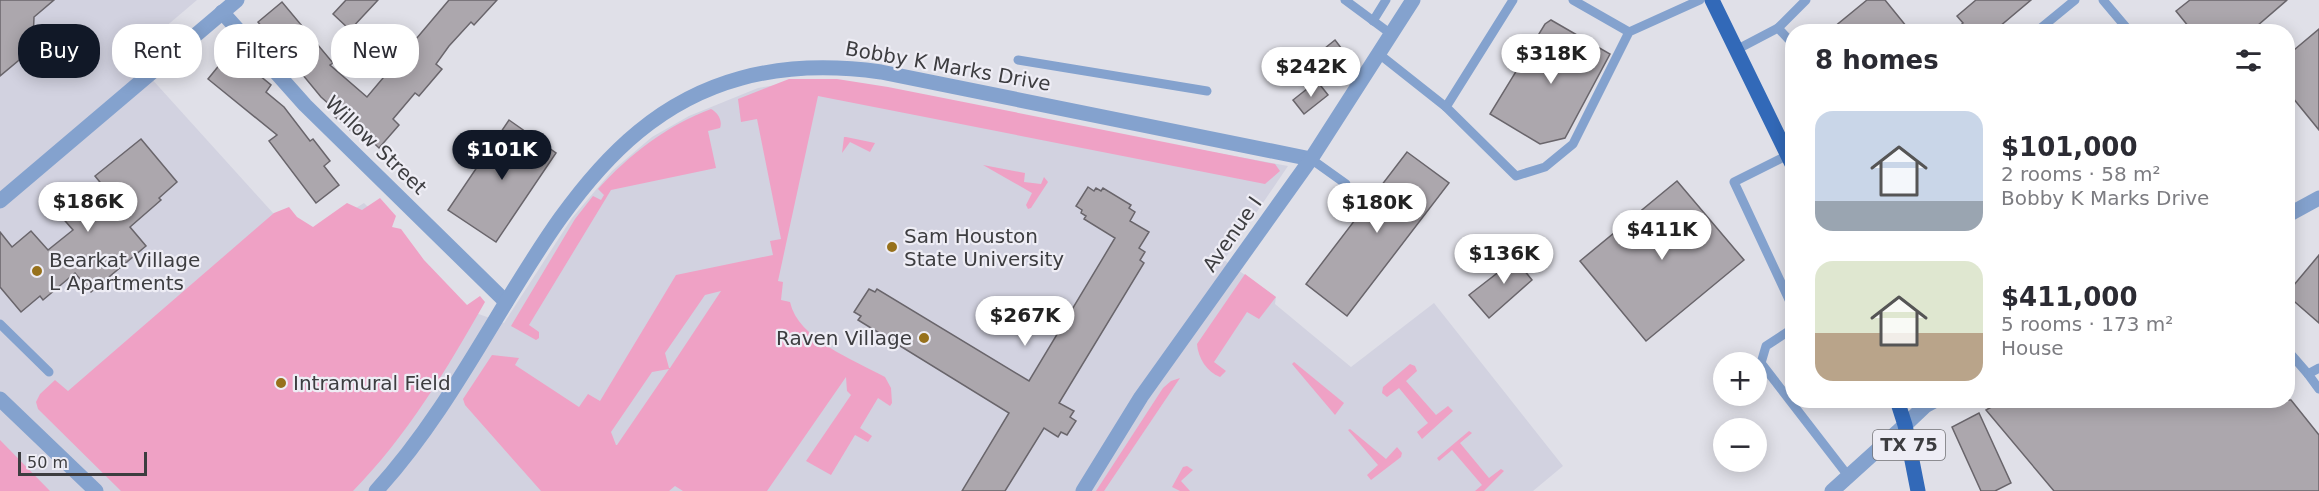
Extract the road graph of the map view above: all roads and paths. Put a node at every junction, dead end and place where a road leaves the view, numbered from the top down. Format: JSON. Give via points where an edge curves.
{"nodes":[{"id":1,"x":237,"y":0,"type":"edge"},
{"id":2,"x":1345,"y":0,"type":"edge"},
{"id":3,"x":1386,"y":0,"type":"edge"},
{"id":4,"x":1413,"y":0,"type":"edge"},
{"id":5,"x":1513,"y":0,"type":"edge"},
{"id":6,"x":1573,"y":0,"type":"edge"},
{"id":7,"x":1700,"y":0,"type":"edge"},
{"id":8,"x":1712,"y":0,"type":"edge"},
{"id":9,"x":1806,"y":0,"type":"edge"},
{"id":10,"x":2075,"y":0,"type":"edge"},
{"id":11,"x":2103,"y":0,"type":"edge"},
{"id":12,"x":222,"y":12,"type":"junction"},
{"id":13,"x":1373,"y":21,"type":"junction"},
{"id":14,"x":2046,"y":24,"type":"edge"},
{"id":15,"x":2123,"y":24,"type":"edge"},
{"id":16,"x":1778,"y":28,"type":"junction"},
{"id":17,"x":1629,"y":32,"type":"junction"},
{"id":18,"x":1391,"y":34,"type":"junction"},
{"id":19,"x":1785,"y":36,"type":"edge"},
{"id":20,"x":1736,"y":50,"type":"junction"},
{"id":21,"x":1379,"y":54,"type":"junction"},
{"id":22,"x":1018,"y":60,"type":"dead end"},
{"id":23,"x":1207,"y":91,"type":"dead end"},
{"id":24,"x":1446,"y":107,"type":"junction"},
{"id":25,"x":1785,"y":149,"type":"edge"},
{"id":26,"x":1311,"y":159,"type":"junction"},
{"id":27,"x":1785,"y":161,"type":"edge"},
{"id":28,"x":1346,"y":184,"type":"dead end"},
{"id":29,"x":2319,"y":198,"type":"edge"},
{"id":30,"x":0,"y":201,"type":"edge"},
{"id":31,"x":2295,"y":211,"type":"edge"},
{"id":32,"x":1785,"y":291,"type":"edge"},
{"id":33,"x":506,"y":302,"type":"junction"},
{"id":34,"x":0,"y":324,"type":"edge"},
{"id":35,"x":1785,"y":334,"type":"edge"},
{"id":36,"x":2295,"y":359,"type":"edge"},
{"id":37,"x":2319,"y":368,"type":"edge"},
{"id":38,"x":49,"y":372,"type":"dead end"},
{"id":39,"x":2308,"y":374,"type":"junction"},
{"id":40,"x":2319,"y":389,"type":"edge"},
{"id":41,"x":1785,"y":394,"type":"edge"},
{"id":42,"x":0,"y":399,"type":"edge"},
{"id":43,"x":1796,"y":408,"type":"edge"},
{"id":44,"x":1900,"y":408,"type":"edge"},
{"id":45,"x":1923,"y":408,"type":"edge"},
{"id":46,"x":1905,"y":425,"type":"junction"},
{"id":47,"x":1849,"y":477,"type":"junction"},
{"id":48,"x":96,"y":491,"type":"edge"},
{"id":49,"x":376,"y":491,"type":"edge"},
{"id":50,"x":1083,"y":491,"type":"edge"},
{"id":51,"x":1832,"y":491,"type":"edge"},
{"id":52,"x":1918,"y":491,"type":"edge"}],
"edges":[{"from":1,"to":12,"type":"street"},
{"from":2,"to":13,"type":"lane"},
{"from":3,"to":13,"type":"lane"},
{"from":4,"to":18,"type":"street","name":"Avenue I"},
{"from":5,"to":24,"type":"lane"},
{"from":6,"to":17,"type":"lane"},
{"from":7,"to":17,"type":"lane"},
{"from":8,"to":20,"type":"main road"},
{"from":9,"to":16,"type":"lane"},
{"from":10,"to":14,"type":"lane"},
{"from":11,"to":15,"type":"lane"},
{"from":12,"to":30,"type":"street"},
{"from":12,"to":33,"type":"street","name":"Willow Street","via":[[305,105]]},
{"from":13,"to":18,"type":"lane"},
{"from":16,"to":19,"type":"lane"},
{"from":16,"to":20,"type":"lane"},
{"from":17,"to":24,"type":"lane","via":[[1573,144],[1545,167],[1516,176]]},
{"from":18,"to":21,"type":"street","name":"Avenue I"},
{"from":20,"to":25,"type":"main road"},
{"from":21,"to":24,"type":"lane"},
{"from":21,"to":26,"type":"street","name":"Avenue I"},
{"from":22,"to":23,"type":"lane"},
{"from":26,"to":28,"type":"lane"},
{"from":26,"to":33,"type":"street","name":"Bobby K Marks Drive","via":[[881,72],[837,66],[796,68],[705,92],[661,116],[622,144],[555,222]]},
{"from":26,"to":50,"type":"street","name":"Avenue I","via":[[1142,398]]},
{"from":27,"to":32,"type":"lane","via":[[1734,182]]},
{"from":29,"to":31,"type":"street"},
{"from":33,"to":49,"type":"street","name":"Bobby K Marks Drive","via":[[426,428]]},
{"from":34,"to":38,"type":"lane"},
{"from":35,"to":41,"type":"lane","via":[[1766,346],[1761,363]]},
{"from":36,"to":39,"type":"lane"},
{"from":37,"to":39,"type":"lane"},
{"from":39,"to":40,"type":"lane"},
{"from":42,"to":48,"type":"street"},
{"from":43,"to":47,"type":"lane"},
{"from":44,"to":46,"type":"main road","number":"TX 75"},
{"from":45,"to":46,"type":"street"},
{"from":46,"to":47,"type":"street"},
{"from":46,"to":52,"type":"main road","number":"TX 75"},
{"from":47,"to":51,"type":"street"}]}
